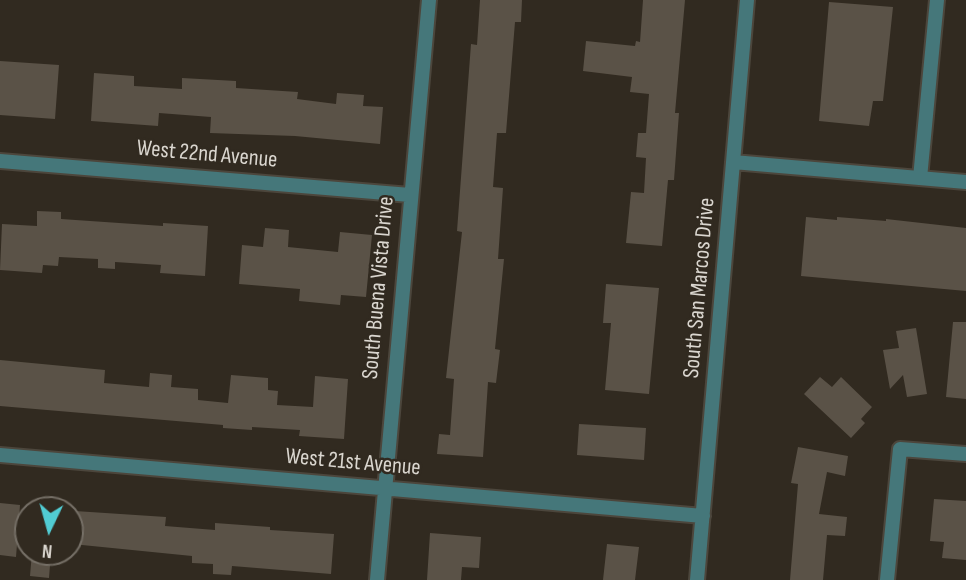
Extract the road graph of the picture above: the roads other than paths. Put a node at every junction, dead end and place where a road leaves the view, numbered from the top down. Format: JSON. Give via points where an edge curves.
{"nodes":[{"id":1,"x":429,"y":0,"type":"edge"},
{"id":2,"x":747,"y":0,"type":"edge"},
{"id":3,"x":937,"y":0,"type":"edge"},
{"id":4,"x":0,"y":161,"type":"edge"},
{"id":5,"x":733,"y":162,"type":"junction"},
{"id":6,"x":920,"y":178,"type":"junction"},
{"id":7,"x":966,"y":182,"type":"edge"},
{"id":8,"x":410,"y":195,"type":"junction"},
{"id":9,"x":966,"y":454,"type":"edge"},
{"id":10,"x":0,"y":455,"type":"edge"},
{"id":11,"x":384,"y":488,"type":"junction"},
{"id":12,"x":703,"y":516,"type":"junction"},
{"id":13,"x":377,"y":580,"type":"edge"},
{"id":14,"x":697,"y":580,"type":"edge"},
{"id":15,"x":887,"y":580,"type":"edge"}],
"edges":[{"from":1,"to":8,"type":"street","name":"South Buena Vista Drive"},
{"from":2,"to":5,"type":"street","name":"South San Marcos Drive"},
{"from":3,"to":6,"type":"street"},
{"from":4,"to":8,"type":"street","name":"West 22nd Avenue"},
{"from":5,"to":6,"type":"street"},
{"from":5,"to":12,"type":"street","name":"South San Marcos Drive"},
{"from":6,"to":7,"type":"street"},
{"from":8,"to":11,"type":"street","name":"South Buena Vista Drive"},
{"from":9,"to":15,"type":"street","via":[[900,449]]},
{"from":10,"to":11,"type":"street","name":"West 21st Avenue"},
{"from":11,"to":12,"type":"street","name":"West 21st Avenue"},
{"from":11,"to":13,"type":"street","name":"South Buena Vista Drive"},
{"from":12,"to":14,"type":"street","name":"South San Marcos Drive"}]}
